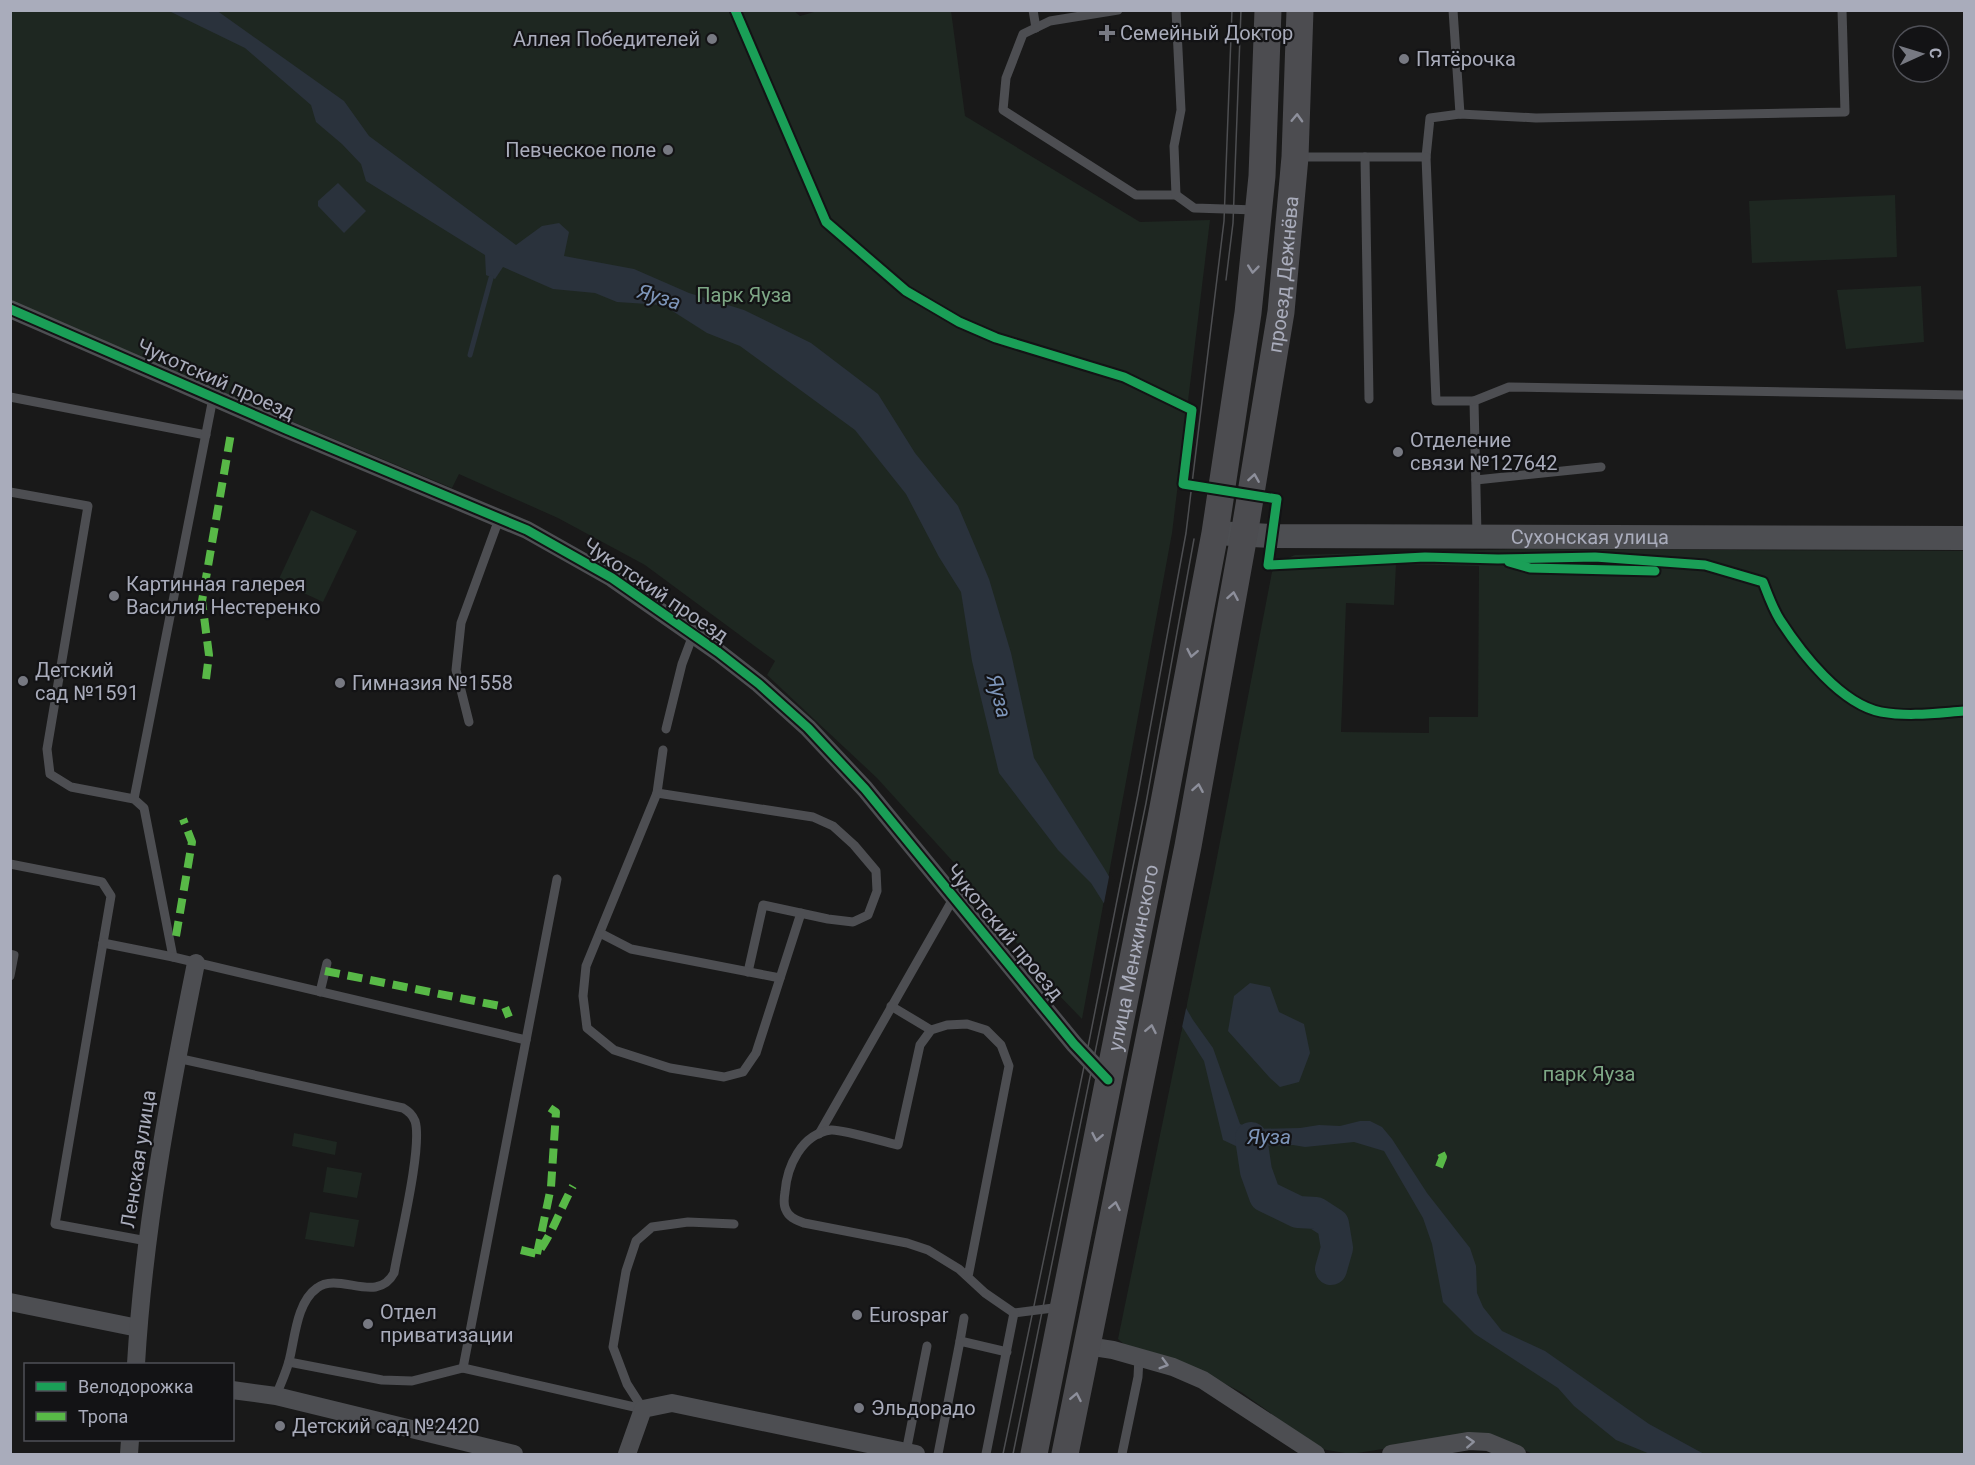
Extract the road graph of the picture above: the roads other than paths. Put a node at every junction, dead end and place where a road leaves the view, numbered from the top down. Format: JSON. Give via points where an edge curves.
{"nodes":[{"id":1,"x":1033,"y":10,"type":"edge"},
{"id":2,"x":1118,"y":10,"type":"edge"},
{"id":3,"x":1176,"y":10,"type":"edge"},
{"id":4,"x":1268,"y":10,"type":"edge"},
{"id":5,"x":1300,"y":10,"type":"edge"},
{"id":6,"x":1453,"y":10,"type":"edge"},
{"id":7,"x":1842,"y":10,"type":"edge"},
{"id":8,"x":1092,"y":13,"type":"edge"},
{"id":9,"x":1036,"y":28,"type":"junction"},
{"id":10,"x":1460,"y":114,"type":"junction"},
{"id":11,"x":1295,"y":157,"type":"junction"},
{"id":12,"x":1426,"y":157,"type":"junction"},
{"id":13,"x":1365,"y":158,"type":"junction"},
{"id":14,"x":1176,"y":195,"type":"junction"},
{"id":15,"x":1258,"y":210,"type":"junction"},
{"id":16,"x":10,"y":309,"type":"edge"},
{"id":17,"x":1965,"y":395,"type":"edge"},
{"id":18,"x":10,"y":397,"type":"edge"},
{"id":19,"x":213,"y":398,"type":"junction"},
{"id":20,"x":1369,"y":399,"type":"dead end"},
{"id":21,"x":1474,"y":401,"type":"junction"},
{"id":22,"x":206,"y":435,"type":"junction"},
{"id":23,"x":1601,"y":467,"type":"dead end"},
{"id":24,"x":1476,"y":480,"type":"junction"},
{"id":25,"x":10,"y":492,"type":"edge"},
{"id":26,"x":499,"y":519,"type":"junction"},
{"id":27,"x":1215,"y":533,"type":"junction"},
{"id":28,"x":1245,"y":536,"type":"junction"},
{"id":29,"x":1477,"y":537,"type":"junction"},
{"id":30,"x":1965,"y":538,"type":"edge"},
{"id":31,"x":693,"y":635,"type":"junction"},
{"id":32,"x":469,"y":722,"type":"dead end"},
{"id":33,"x":666,"y":729,"type":"dead end"},
{"id":34,"x":663,"y":750,"type":"dead end"},
{"id":35,"x":657,"y":793,"type":"junction"},
{"id":36,"x":135,"y":799,"type":"junction"},
{"id":37,"x":10,"y":864,"type":"edge"},
{"id":38,"x":557,"y":879,"type":"dead end"},
{"id":39,"x":953,"y":898,"type":"junction"},
{"id":40,"x":801,"y":914,"type":"junction"},
{"id":41,"x":600,"y":933,"type":"junction"},
{"id":42,"x":103,"y":943,"type":"junction"},
{"id":43,"x":10,"y":954,"type":"edge"},
{"id":44,"x":172,"y":957,"type":"junction"},
{"id":45,"x":196,"y":963,"type":"junction"},
{"id":46,"x":327,"y":963,"type":"dead end"},
{"id":47,"x":748,"y":972,"type":"junction"},
{"id":48,"x":10,"y":976,"type":"edge"},
{"id":49,"x":780,"y":978,"type":"junction"},
{"id":50,"x":320,"y":992,"type":"junction"},
{"id":51,"x":891,"y":1006,"type":"junction"},
{"id":52,"x":931,"y":1030,"type":"junction"},
{"id":53,"x":526,"y":1040,"type":"junction"},
{"id":54,"x":177,"y":1058,"type":"junction"},
{"id":55,"x":1111,"y":1068,"type":"junction"},
{"id":56,"x":819,"y":1134,"type":"junction"},
{"id":57,"x":734,"y":1224,"type":"dead end"},
{"id":58,"x":152,"y":1235,"type":"junction"},
{"id":59,"x":968,"y":1277,"type":"junction"},
{"id":60,"x":10,"y":1302,"type":"edge"},
{"id":61,"x":1064,"y":1306,"type":"junction"},
{"id":62,"x":1014,"y":1313,"type":"junction"},
{"id":63,"x":964,"y":1317,"type":"dead end"},
{"id":64,"x":138,"y":1328,"type":"junction"},
{"id":65,"x":960,"y":1341,"type":"junction"},
{"id":66,"x":927,"y":1346,"type":"dead end"},
{"id":67,"x":1087,"y":1346,"type":"junction"},
{"id":68,"x":1006,"y":1352,"type":"junction"},
{"id":69,"x":1139,"y":1357,"type":"junction"},
{"id":70,"x":289,"y":1362,"type":"junction"},
{"id":71,"x":136,"y":1363,"type":"edge"},
{"id":72,"x":464,"y":1368,"type":"junction"},
{"id":73,"x":234,"y":1390,"type":"edge"},
{"id":74,"x":276,"y":1396,"type":"junction"},
{"id":75,"x":643,"y":1408,"type":"junction"},
{"id":76,"x":911,"y":1454,"type":"edge"},
{"id":77,"x":514,"y":1455,"type":"edge"},
{"id":78,"x":627,"y":1455,"type":"edge"},
{"id":79,"x":938,"y":1455,"type":"edge"},
{"id":80,"x":986,"y":1455,"type":"edge"},
{"id":81,"x":1034,"y":1455,"type":"edge"},
{"id":82,"x":1065,"y":1455,"type":"edge"},
{"id":83,"x":1122,"y":1455,"type":"edge"},
{"id":84,"x":1316,"y":1455,"type":"edge"},
{"id":85,"x":1391,"y":1455,"type":"edge"},
{"id":86,"x":1517,"y":1455,"type":"edge"}],
"edges":[{"from":1,"to":9,"type":"lane"},
{"from":2,"to":8,"type":"lane"},
{"from":3,"to":14,"type":"lane","via":[[1181,110],[1174,146]]},
{"from":4,"to":15,"type":"main road","name":"проезд Дежнёва"},
{"from":11,"to":5,"type":"main road","name":"проезд Дежнёва","one_way":true},
{"from":6,"to":10,"type":"lane"},
{"from":7,"to":10,"type":"lane","via":[[1845,112],[1536,118]]},
{"from":8,"to":9,"type":"lane","via":[[1050,21]]},
{"from":9,"to":14,"type":"lane","via":[[1023,34],[1006,78],[1003,110],[1136,195]]},
{"from":10,"to":12,"type":"lane","via":[[1430,118]]},
{"from":11,"to":13,"type":"lane"},
{"from":28,"to":11,"type":"main road","name":"проезд Дежнёва","one_way":true,"via":[[1281,312]]},
{"from":12,"to":13,"type":"lane"},
{"from":12,"to":21,"type":"lane","via":[[1436,401]]},
{"from":13,"to":20,"type":"lane"},
{"from":14,"to":15,"type":"lane","via":[[1194,208]]},
{"from":15,"to":27,"type":"main road","name":"проезд Дежнёва","one_way":true,"via":[[1248,313]]},
{"from":16,"to":19,"type":"street","name":"Чукотский проезд"},
{"from":17,"to":21,"type":"lane","via":[[1509,387]]},
{"from":18,"to":22,"type":"lane"},
{"from":19,"to":22,"type":"lane"},
{"from":19,"to":26,"type":"street","name":"Чукотский проезд"},
{"from":21,"to":24,"type":"lane"},
{"from":22,"to":36,"type":"lane"},
{"from":23,"to":24,"type":"lane"},
{"from":24,"to":29,"type":"lane"},
{"from":25,"to":36,"type":"lane","via":[[88,506],[47,749],[50,774],[71,787]]},
{"from":26,"to":31,"type":"street","name":"Чукотский проезд","via":[[527,530],[612,578]]},
{"from":26,"to":32,"type":"lane","via":[[461,622],[456,670]]},
{"from":27,"to":28,"type":"street","name":"Сухонская улица"},
{"from":27,"to":55,"type":"main road","name":"улица Менжинского","one_way":true},
{"from":28,"to":29,"type":"street","name":"Сухонская улица"},
{"from":67,"to":28,"type":"main road","name":"улица Менжинского","one_way":true,"via":[[1188,846]]},
{"from":29,"to":30,"type":"street","name":"Сухонская улица"},
{"from":31,"to":33,"type":"lane"},
{"from":31,"to":39,"type":"street","name":"Чукотский проезд","via":[[759,684],[808,728],[865,789]]},
{"from":34,"to":35,"type":"lane"},
{"from":35,"to":40,"type":"lane","via":[[813,818],[833,826],[876,871],[877,891],[868,915],[853,922]]},
{"from":35,"to":41,"type":"lane"},
{"from":36,"to":44,"type":"lane","via":[[144,808]]},
{"from":37,"to":42,"type":"lane","via":[[102,882],[111,896]]},
{"from":38,"to":53,"type":"lane"},
{"from":39,"to":51,"type":"lane"},
{"from":39,"to":55,"type":"street","name":"Чукотский проезд","via":[[1074,1044]]},
{"from":40,"to":47,"type":"lane","via":[[763,905]]},
{"from":40,"to":49,"type":"lane"},
{"from":41,"to":47,"type":"lane","via":[[631,949]]},
{"from":41,"to":49,"type":"lane","via":[[586,966],[583,996],[587,1028],[614,1050],[670,1068],[724,1077],[743,1072],[756,1053]]},
{"from":42,"to":44,"type":"lane"},
{"from":42,"to":58,"type":"lane","via":[[55,1224]]},
{"from":43,"to":48,"type":"lane","via":[[14,955]]},
{"from":44,"to":45,"type":"lane"},
{"from":45,"to":50,"type":"lane"},
{"from":45,"to":54,"type":"street","name":"Ленская улица"},
{"from":46,"to":50,"type":"lane"},
{"from":47,"to":49,"type":"lane"},
{"from":50,"to":53,"type":"lane"},
{"from":51,"to":52,"type":"lane"},
{"from":51,"to":56,"type":"lane"},
{"from":52,"to":56,"type":"lane","via":[[920,1045],[898,1145],[832,1130]]},
{"from":52,"to":59,"type":"lane","via":[[967,1024],[986,1030],[1001,1045],[1009,1066]]},
{"from":53,"to":72,"type":"lane"},
{"from":54,"to":58,"type":"street","name":"Ленская улица"},
{"from":54,"to":70,"type":"lane","via":[[403,1108],[416,1123],[414,1160],[389,1281],[371,1287],[325,1283],[315,1288],[301,1312]]},
{"from":55,"to":61,"type":"main road","name":"улица Менжинского","one_way":true},
{"from":56,"to":59,"type":"lane","via":[[797,1153],[786,1178],[785,1210],[792,1218],[928,1250]]},
{"from":57,"to":75,"type":"lane","via":[[688,1222],[652,1227],[636,1241],[626,1271],[613,1347],[627,1384]]},
{"from":58,"to":64,"type":"street","name":"Ленская улица"},
{"from":59,"to":62,"type":"lane"},
{"from":60,"to":64,"type":"street"},
{"from":61,"to":62,"type":"lane"},
{"from":61,"to":81,"type":"main road","name":"улица Менжинского"},
{"from":62,"to":68,"type":"lane"},
{"from":63,"to":65,"type":"lane"},
{"from":64,"to":71,"type":"street","name":"Ленская улица"},
{"from":65,"to":68,"type":"lane"},
{"from":65,"to":79,"type":"lane"},
{"from":66,"to":76,"type":"lane"},
{"from":67,"to":69,"type":"street"},
{"from":82,"to":67,"type":"main road","name":"улица Менжинского","one_way":true},
{"from":68,"to":80,"type":"lane"},
{"from":69,"to":83,"type":"lane"},
{"from":69,"to":84,"type":"street","one_way":true,"via":[[1173,1366],[1203,1380]]},
{"from":70,"to":72,"type":"lane","via":[[382,1380],[412,1381]]},
{"from":70,"to":74,"type":"lane"},
{"from":72,"to":75,"type":"lane"},
{"from":73,"to":74,"type":"street"},
{"from":74,"to":77,"type":"street"},
{"from":75,"to":76,"type":"street","via":[[672,1403]]},
{"from":75,"to":78,"type":"street"},
{"from":85,"to":86,"type":"street","one_way":true,"via":[[1469,1441],[1488,1442]]}]}
